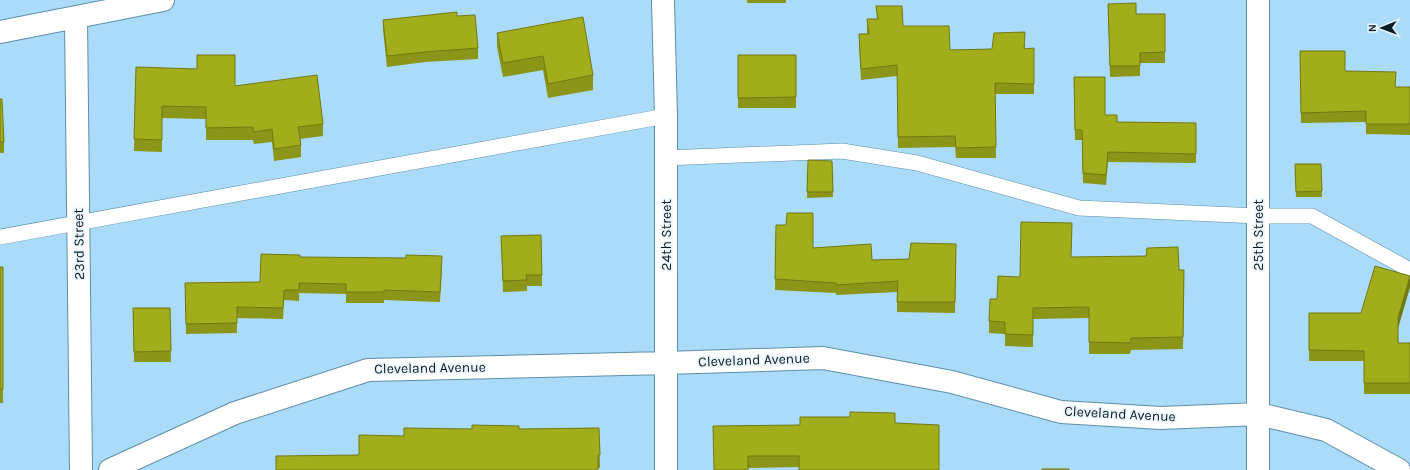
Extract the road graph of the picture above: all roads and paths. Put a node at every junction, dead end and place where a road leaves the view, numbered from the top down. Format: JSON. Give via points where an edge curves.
{"nodes":[{"id":1,"x":163,"y":0,"type":"edge"},
{"id":2,"x":663,"y":0,"type":"edge"},
{"id":3,"x":1258,"y":0,"type":"edge"},
{"id":4,"x":76,"y":18,"type":"junction"},
{"id":5,"x":0,"y":32,"type":"edge"},
{"id":6,"x":666,"y":116,"type":"junction"},
{"id":7,"x":666,"y":158,"type":"junction"},
{"id":8,"x":1258,"y":216,"type":"junction"},
{"id":9,"x":78,"y":223,"type":"junction"},
{"id":10,"x":0,"y":237,"type":"edge"},
{"id":11,"x":1410,"y":270,"type":"edge"},
{"id":12,"x":666,"y":363,"type":"junction"},
{"id":13,"x":1259,"y":414,"type":"junction"},
{"id":14,"x":81,"y":470,"type":"edge"},
{"id":15,"x":110,"y":470,"type":"edge"},
{"id":16,"x":666,"y":470,"type":"edge"},
{"id":17,"x":1258,"y":470,"type":"edge"},
{"id":18,"x":1399,"y":470,"type":"edge"}],
"edges":[{"from":1,"to":4,"type":"street"},
{"from":2,"to":6,"type":"street","name":"24th Street"},
{"from":3,"to":8,"type":"street","name":"25th Street"},
{"from":4,"to":5,"type":"street"},
{"from":4,"to":9,"type":"street","name":"23rd Street"},
{"from":6,"to":7,"type":"street","name":"24th Street"},
{"from":6,"to":9,"type":"lane"},
{"from":7,"to":8,"type":"lane","via":[[842,151],[917,163],[1079,208]]},
{"from":7,"to":12,"type":"street","name":"24th Street"},
{"from":8,"to":11,"type":"lane","via":[[1312,216]]},
{"from":8,"to":13,"type":"street","name":"25th Street"},
{"from":9,"to":10,"type":"lane"},
{"from":9,"to":14,"type":"street","name":"23rd Street"},
{"from":12,"to":13,"type":"street","name":"Cleveland Avenue","via":[[822,358],[952,382],[1061,412],[1161,418]]},
{"from":12,"to":15,"type":"street","name":"Cleveland Avenue","via":[[368,370],[235,413]]},
{"from":12,"to":16,"type":"street","name":"24th Street"},
{"from":13,"to":17,"type":"street","name":"25th Street"},
{"from":13,"to":18,"type":"street","name":"Cleveland Avenue","via":[[1326,430]]}]}
